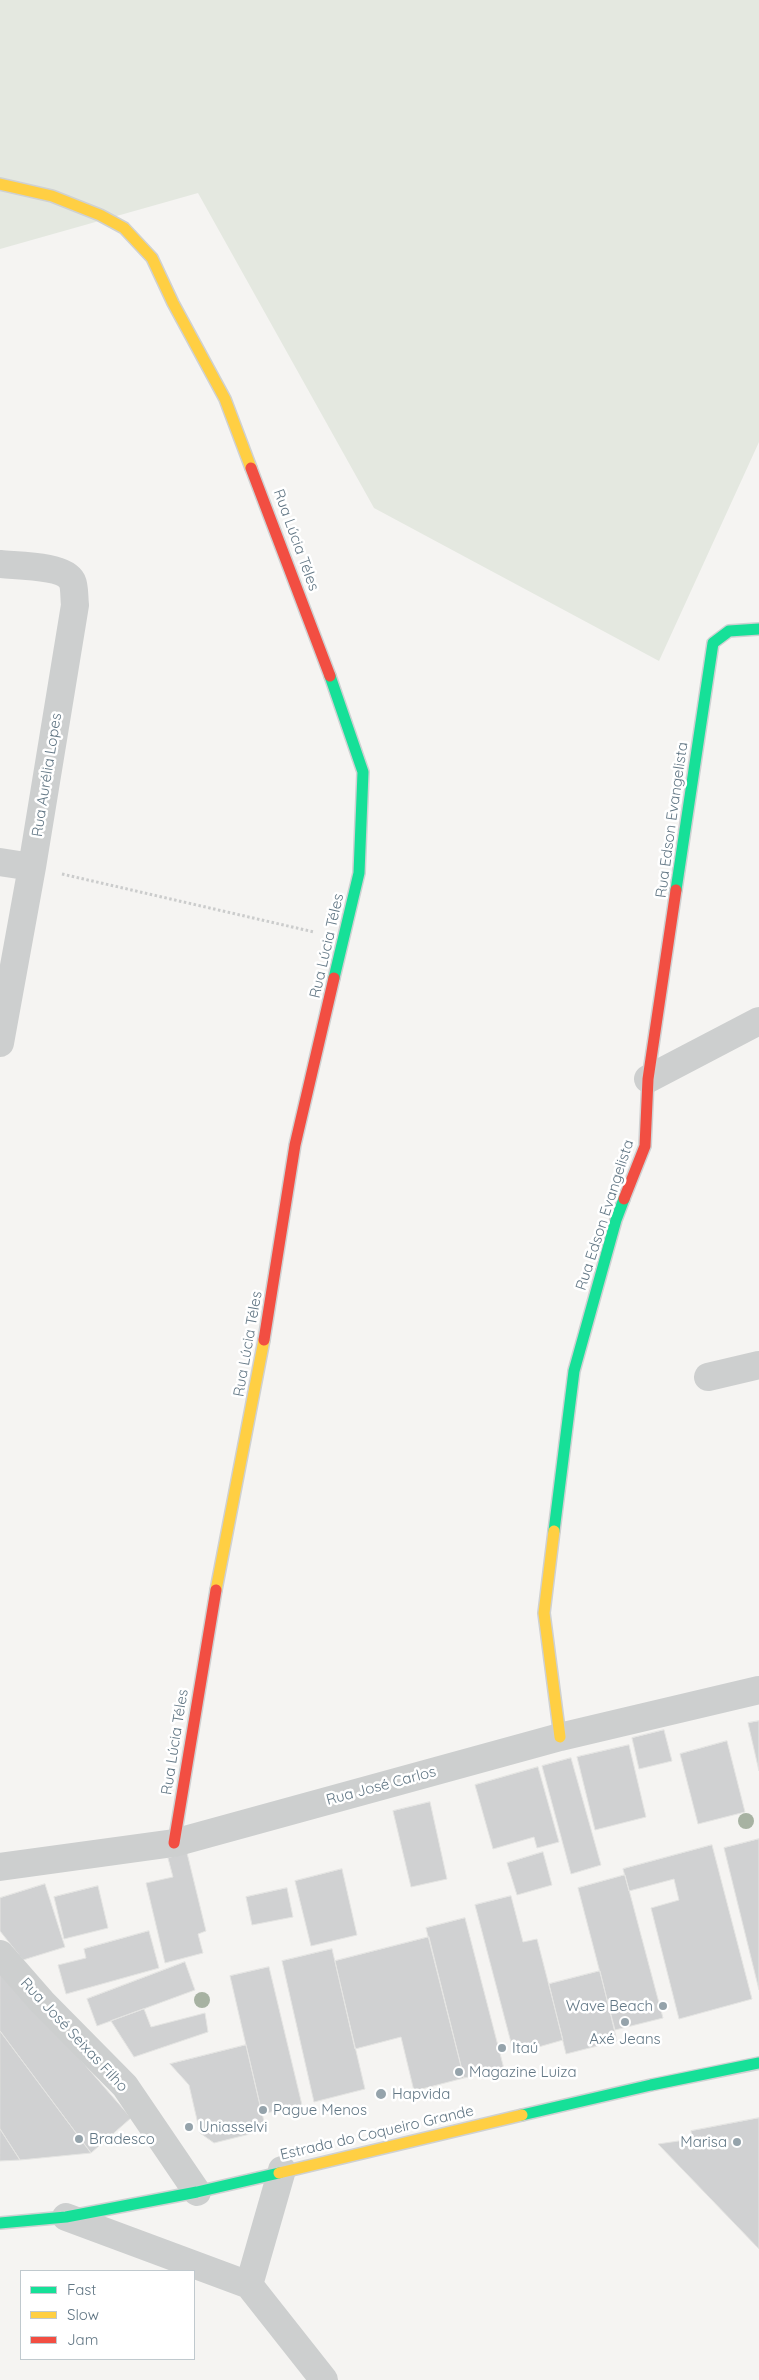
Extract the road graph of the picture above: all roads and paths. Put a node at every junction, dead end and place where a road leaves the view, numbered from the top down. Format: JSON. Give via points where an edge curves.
{"nodes":[{"id":1,"x":0,"y":184,"type":"edge"},
{"id":2,"x":0,"y":564,"type":"edge"},
{"id":3,"x":759,"y":630,"type":"edge"},
{"id":4,"x":0,"y":862,"type":"edge"},
{"id":5,"x":32,"y":867,"type":"junction"},
{"id":6,"x":344,"y":938,"type":"junction"},
{"id":7,"x":759,"y":1021,"type":"edge"},
{"id":8,"x":0,"y":1043,"type":"edge"},
{"id":9,"x":648,"y":1079,"type":"junction"},
{"id":10,"x":759,"y":1365,"type":"edge"},
{"id":11,"x":708,"y":1377,"type":"dead end"},
{"id":12,"x":759,"y":1690,"type":"edge"},
{"id":13,"x":560,"y":1737,"type":"junction"},
{"id":14,"x":174,"y":1843,"type":"junction"},
{"id":15,"x":0,"y":1867,"type":"edge"},
{"id":16,"x":0,"y":1954,"type":"edge"},
{"id":17,"x":759,"y":2063,"type":"edge"},
{"id":18,"x":282,"y":2170,"type":"junction"},
{"id":19,"x":197,"y":2192,"type":"junction"},
{"id":20,"x":66,"y":2216,"type":"junction"},
{"id":21,"x":0,"y":2223,"type":"edge"},
{"id":22,"x":248,"y":2284,"type":"junction"},
{"id":23,"x":324,"y":2380,"type":"edge"}],
"edges":[{"from":1,"to":6,"type":"street","name":"Rua Lúcia Téles","via":[[52,196],[124,228],[152,258],[226,399],[363,772],[359,873]]},
{"from":2,"to":5,"type":"street","name":"Rua Aurélia Lopes","via":[[65,573],[72,581],[75,605]]},
{"from":3,"to":9,"type":"street","name":"Rua Edson Evangelista","via":[[728,631],[713,643]]},
{"from":4,"to":5,"type":"street"},
{"from":5,"to":6,"type":"path"},
{"from":5,"to":8,"type":"street","name":"Rua Aurélia Lopes"},
{"from":6,"to":14,"type":"street","name":"Rua Lúcia Téles","via":[[295,1145],[258,1375],[209,1627]]},
{"from":7,"to":9,"type":"street"},
{"from":9,"to":13,"type":"street","name":"Rua Edson Evangelista","via":[[645,1146],[616,1220],[574,1371],[544,1613]]},
{"from":10,"to":11,"type":"street"},
{"from":12,"to":13,"type":"street","name":"Rua José Carlos"},
{"from":13,"to":14,"type":"street","name":"Rua José Carlos"},
{"from":14,"to":15,"type":"street","name":"Rua José Carlos"},
{"from":16,"to":19,"type":"street","name":"Rua José Seixas Filho","via":[[42,2002],[125,2086]]},
{"from":17,"to":18,"type":"street","name":"Estrada do Coqueiro Grande"},
{"from":18,"to":19,"type":"street","name":"Estrada do Coqueiro Grande"},
{"from":18,"to":22,"type":"street"},
{"from":19,"to":20,"type":"street","name":"Estrada do Coqueiro Grande"},
{"from":20,"to":21,"type":"street","name":"Estrada do Coqueiro Grande"},
{"from":20,"to":22,"type":"street"},
{"from":22,"to":23,"type":"street"}]}
